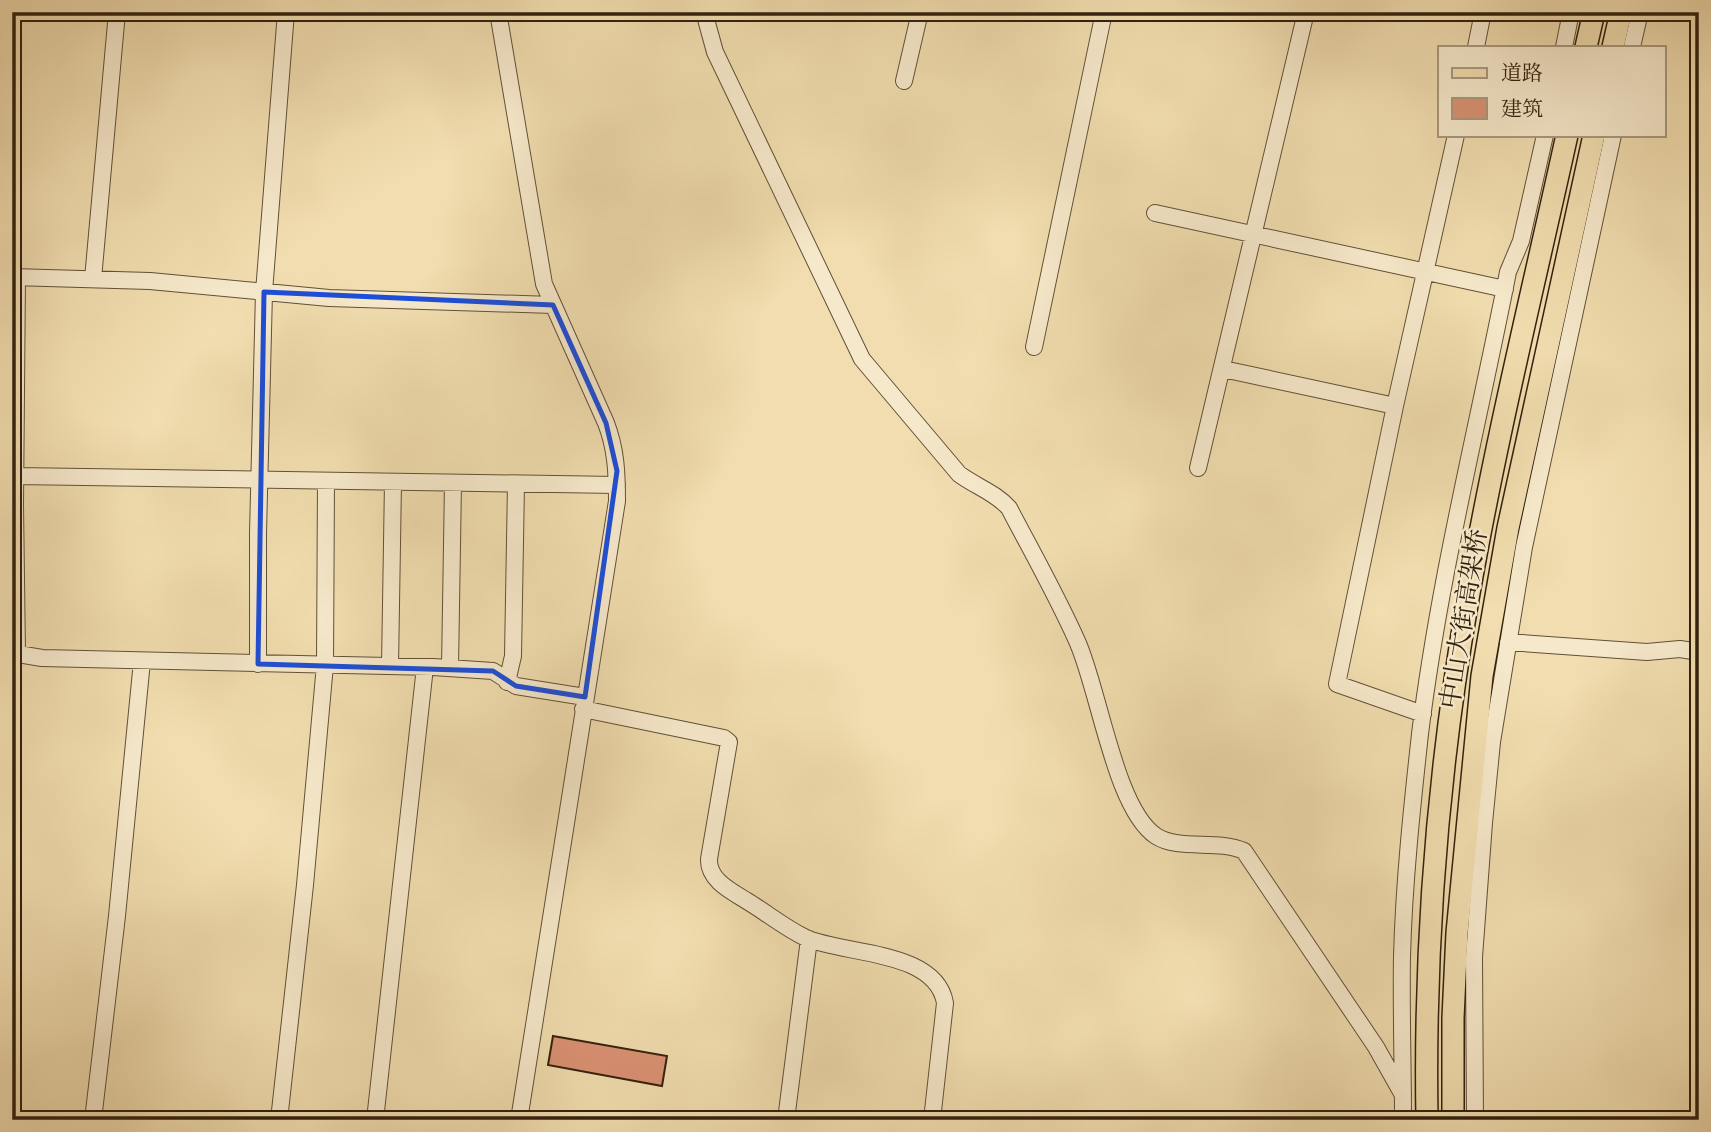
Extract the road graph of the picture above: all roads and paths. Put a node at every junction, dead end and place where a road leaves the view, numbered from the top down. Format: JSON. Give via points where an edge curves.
{"nodes":[{"id":1,"x":117,"y":12,"type":"edge"},
{"id":2,"x":286,"y":12,"type":"edge"},
{"id":3,"x":498,"y":12,"type":"edge"},
{"id":4,"x":704,"y":12,"type":"edge"},
{"id":5,"x":920,"y":12,"type":"edge"},
{"id":6,"x":1104,"y":12,"type":"edge"},
{"id":7,"x":1306,"y":12,"type":"edge"},
{"id":8,"x":1483,"y":12,"type":"edge"},
{"id":9,"x":1571,"y":12,"type":"edge"},
{"id":10,"x":1594,"y":12,"type":"edge"},
{"id":11,"x":1621,"y":12,"type":"edge"},
{"id":12,"x":1640,"y":12,"type":"edge"},
{"id":13,"x":1476,"y":46,"type":"edge"},
{"id":14,"x":1564,"y":46,"type":"edge"},
{"id":15,"x":1587,"y":46,"type":"edge"},
{"id":16,"x":1613,"y":46,"type":"edge"},
{"id":17,"x":1632,"y":46,"type":"edge"},
{"id":18,"x":904,"y":81,"type":"dead end"},
{"id":19,"x":1456,"y":136,"type":"edge"},
{"id":20,"x":1545,"y":136,"type":"edge"},
{"id":21,"x":1567,"y":136,"type":"edge"},
{"id":22,"x":1594,"y":136,"type":"edge"},
{"id":23,"x":1613,"y":136,"type":"edge"},
{"id":24,"x":1155,"y":213,"type":"dead end"},
{"id":25,"x":1254,"y":234,"type":"junction"},
{"id":26,"x":1426,"y":272,"type":"junction"},
{"id":27,"x":15,"y":277,"type":"edge"},
{"id":28,"x":93,"y":279,"type":"junction"},
{"id":29,"x":1505,"y":289,"type":"junction"},
{"id":30,"x":264,"y":292,"type":"junction"},
{"id":31,"x":554,"y":305,"type":"junction"},
{"id":32,"x":1034,"y":347,"type":"dead end"},
{"id":33,"x":1223,"y":369,"type":"junction"},
{"id":34,"x":1395,"y":406,"type":"junction"},
{"id":35,"x":1198,"y":468,"type":"dead end"},
{"id":36,"x":15,"y":476,"type":"junction"},
{"id":37,"x":259,"y":480,"type":"junction"},
{"id":38,"x":327,"y":481,"type":"junction"},
{"id":39,"x":393,"y":482,"type":"junction"},
{"id":40,"x":453,"y":483,"type":"junction"},
{"id":41,"x":516,"y":484,"type":"junction"},
{"id":42,"x":617,"y":485,"type":"junction"},
{"id":43,"x":1508,"y":642,"type":"junction"},
{"id":44,"x":1699,"y":652,"type":"edge"},
{"id":45,"x":15,"y":653,"type":"edge"},
{"id":46,"x":142,"y":661,"type":"junction"},
{"id":47,"x":258,"y":664,"type":"junction"},
{"id":48,"x":325,"y":665,"type":"junction"},
{"id":49,"x":390,"y":666,"type":"junction"},
{"id":50,"x":425,"y":667,"type":"junction"},
{"id":51,"x":450,"y":668,"type":"junction"},
{"id":52,"x":507,"y":682,"type":"junction"},
{"id":53,"x":584,"y":703,"type":"junction"},
{"id":54,"x":1423,"y":714,"type":"junction"},
{"id":55,"x":808,"y":939,"type":"junction"},
{"id":56,"x":1403,"y":1095,"type":"junction"},
{"id":57,"x":93,"y":1120,"type":"edge"},
{"id":58,"x":279,"y":1120,"type":"edge"},
{"id":59,"x":375,"y":1120,"type":"edge"},
{"id":60,"x":519,"y":1120,"type":"edge"},
{"id":61,"x":786,"y":1120,"type":"edge"},
{"id":62,"x":932,"y":1120,"type":"edge"},
{"id":63,"x":1403,"y":1120,"type":"edge"},
{"id":64,"x":1427,"y":1120,"type":"edge"},
{"id":65,"x":1453,"y":1120,"type":"edge"},
{"id":66,"x":1475,"y":1120,"type":"edge"}],
"edges":[{"from":1,"to":28,"type":"street"},
{"from":2,"to":30,"type":"street"},
{"from":3,"to":31,"type":"street","via":[[544,284]]},
{"from":4,"to":56,"type":"street","via":[[716,52],[862,359],[959,474],[1009,508],[1078,642],[1122,787],[1146,828],[1158,838],[1177,843],[1244,850]]},
{"from":5,"to":18,"type":"street"},
{"from":6,"to":32,"type":"street"},
{"from":7,"to":25,"type":"street"},
{"from":8,"to":13,"type":"street"},
{"from":9,"to":14,"type":"street"},
{"from":10,"to":15,"type":"main road"},
{"from":11,"to":16,"type":"main road"},
{"from":12,"to":17,"type":"street"},
{"from":19,"to":26,"type":"street"},
{"from":20,"to":29,"type":"street"},
{"from":21,"to":64,"type":"main road","name":"中山大街高架桥","via":[[1482,523],[1457,672],[1431,931]]},
{"from":22,"to":65,"type":"main road","name":"中山大街高架桥","via":[[1508,528],[1482,676],[1457,933]]},
{"from":23,"to":43,"type":"street","via":[[1524,547]]},
{"from":24,"to":25,"type":"street"},
{"from":25,"to":26,"type":"street"},
{"from":25,"to":33,"type":"street"},
{"from":26,"to":29,"type":"street"},
{"from":26,"to":34,"type":"street"},
{"from":27,"to":28,"type":"street"},
{"from":27,"to":36,"type":"street"},
{"from":28,"to":30,"type":"street"},
{"from":29,"to":54,"type":"street","via":[[1454,533]]},
{"from":30,"to":31,"type":"street"},
{"from":30,"to":37,"type":"street"},
{"from":31,"to":42,"type":"street","via":[[614,444]]},
{"from":33,"to":34,"type":"street"},
{"from":33,"to":35,"type":"street"},
{"from":34,"to":54,"type":"street","via":[[1337,684]]},
{"from":36,"to":37,"type":"street"},
{"from":36,"to":45,"type":"street"},
{"from":37,"to":38,"type":"street"},
{"from":37,"to":47,"type":"street"},
{"from":38,"to":39,"type":"street"},
{"from":38,"to":48,"type":"street"},
{"from":39,"to":40,"type":"street"},
{"from":39,"to":49,"type":"street"},
{"from":40,"to":41,"type":"street"},
{"from":40,"to":51,"type":"street"},
{"from":41,"to":42,"type":"street"},
{"from":41,"to":52,"type":"street","via":[[513,656]]},
{"from":42,"to":53,"type":"street"},
{"from":43,"to":44,"type":"street"},
{"from":43,"to":66,"type":"street","via":[[1492,742],[1477,907]]},
{"from":45,"to":46,"type":"street"},
{"from":46,"to":47,"type":"street"},
{"from":46,"to":57,"type":"street"},
{"from":47,"to":48,"type":"street"},
{"from":48,"to":49,"type":"street"},
{"from":48,"to":58,"type":"street"},
{"from":49,"to":50,"type":"street"},
{"from":50,"to":51,"type":"street"},
{"from":50,"to":59,"type":"street"},
{"from":51,"to":52,"type":"street","via":[[493,671]]},
{"from":52,"to":53,"type":"street"},
{"from":53,"to":55,"type":"street","via":[[729,742],[709,859],[711,871],[731,892]]},
{"from":53,"to":60,"type":"street"},
{"from":54,"to":56,"type":"street","via":[[1402,956]]},
{"from":55,"to":61,"type":"street"},
{"from":55,"to":62,"type":"street","via":[[908,963],[934,979],[944,993]]},
{"from":56,"to":63,"type":"street"}]}
